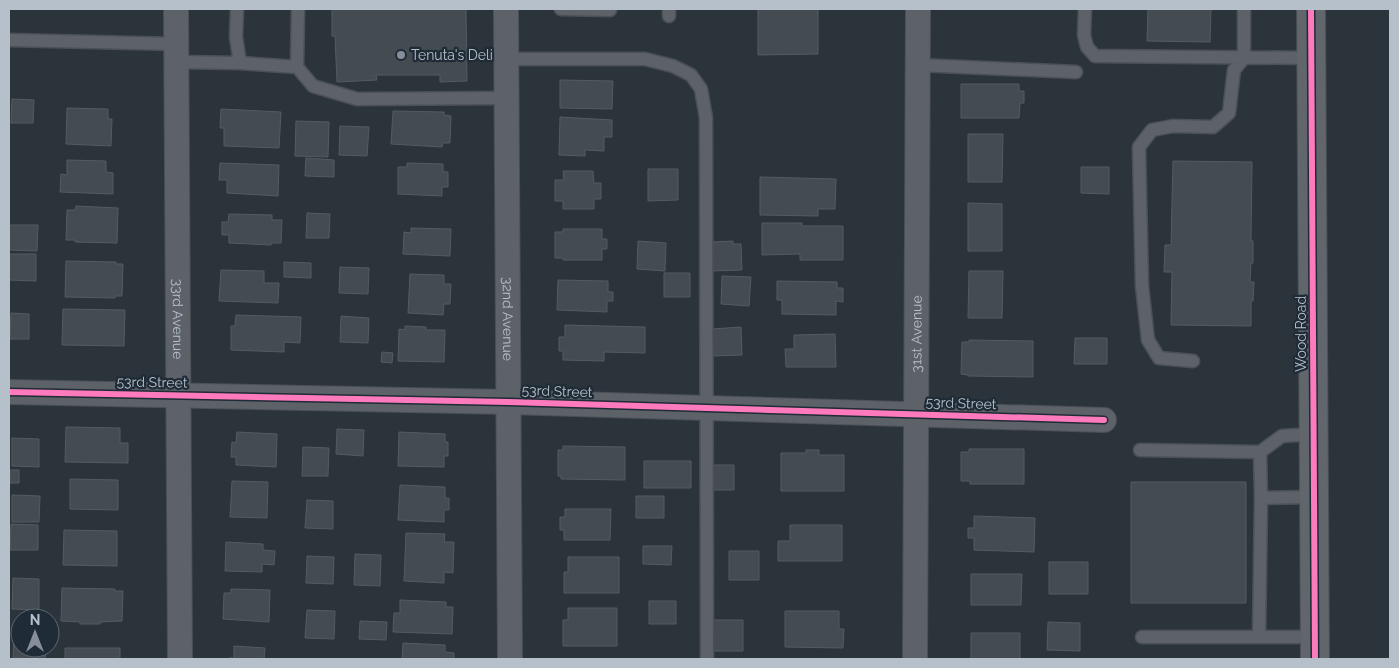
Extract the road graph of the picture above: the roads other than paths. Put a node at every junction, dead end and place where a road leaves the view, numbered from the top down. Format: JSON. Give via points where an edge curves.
{"nodes":[{"id":1,"x":176,"y":9,"type":"edge"},
{"id":2,"x":237,"y":9,"type":"edge"},
{"id":3,"x":298,"y":9,"type":"edge"},
{"id":4,"x":506,"y":9,"type":"edge"},
{"id":5,"x":561,"y":9,"type":"edge"},
{"id":6,"x":570,"y":9,"type":"edge"},
{"id":7,"x":610,"y":9,"type":"edge"},
{"id":8,"x":918,"y":9,"type":"edge"},
{"id":9,"x":1085,"y":9,"type":"edge"},
{"id":10,"x":1244,"y":9,"type":"edge"},
{"id":11,"x":1311,"y":9,"type":"edge"},
{"id":12,"x":9,"y":40,"type":"edge"},
{"id":13,"x":176,"y":53,"type":"junction"},
{"id":14,"x":1244,"y":58,"type":"junction"},
{"id":15,"x":1312,"y":58,"type":"junction"},
{"id":16,"x":506,"y":59,"type":"junction"},
{"id":17,"x":240,"y":63,"type":"junction"},
{"id":18,"x":918,"y":66,"type":"junction"},
{"id":19,"x":297,"y":67,"type":"junction"},
{"id":20,"x":1076,"y":72,"type":"dead end"},
{"id":21,"x":506,"y":98,"type":"junction"},
{"id":22,"x":1193,"y":361,"type":"dead end"},
{"id":23,"x":9,"y":392,"type":"edge"},
{"id":24,"x":179,"y":394,"type":"junction"},
{"id":25,"x":509,"y":402,"type":"junction"},
{"id":26,"x":707,"y":407,"type":"junction"},
{"id":27,"x":916,"y":414,"type":"junction"},
{"id":28,"x":1104,"y":420,"type":"dead end"},
{"id":29,"x":1314,"y":434,"type":"junction"},
{"id":30,"x":1140,"y":450,"type":"dead end"},
{"id":31,"x":1260,"y":452,"type":"junction"},
{"id":32,"x":1314,"y":497,"type":"junction"},
{"id":33,"x":1262,"y":498,"type":"junction"},
{"id":34,"x":1142,"y":637,"type":"dead end"},
{"id":35,"x":1259,"y":637,"type":"junction"},
{"id":36,"x":1315,"y":648,"type":"edge"},
{"id":37,"x":180,"y":659,"type":"edge"},
{"id":38,"x":510,"y":659,"type":"edge"},
{"id":39,"x":708,"y":659,"type":"edge"},
{"id":40,"x":916,"y":659,"type":"edge"}],
"edges":[{"from":1,"to":13,"type":"street","name":"33rd Avenue"},
{"from":2,"to":17,"type":"lane","via":[[236,37]]},
{"from":3,"to":19,"type":"lane"},
{"from":4,"to":16,"type":"street","name":"32nd Avenue"},
{"from":5,"to":6,"type":"lane"},
{"from":6,"to":7,"type":"lane"},
{"from":8,"to":18,"type":"street","name":"31st Avenue"},
{"from":9,"to":14,"type":"lane","via":[[1084,35],[1087,47],[1095,56]]},
{"from":10,"to":14,"type":"lane"},
{"from":11,"to":15,"type":"street","name":"Wood Road"},
{"from":12,"to":13,"type":"lane"},
{"from":13,"to":17,"type":"lane"},
{"from":13,"to":24,"type":"street","name":"33rd Avenue"},
{"from":14,"to":15,"type":"lane"},
{"from":14,"to":22,"type":"lane","via":[[1234,70],[1229,113],[1213,127],[1173,126],[1152,130],[1139,146],[1142,286],[1148,340],[1159,358]]},
{"from":15,"to":29,"type":"street","name":"Wood Road"},
{"from":16,"to":21,"type":"street","name":"32nd Avenue"},
{"from":16,"to":26,"type":"lane","via":[[645,59],[673,66],[691,75],[701,89],[706,118]]},
{"from":17,"to":19,"type":"lane"},
{"from":18,"to":20,"type":"lane"},
{"from":18,"to":27,"type":"street","name":"31st Avenue"},
{"from":19,"to":21,"type":"lane","via":[[313,86],[356,99]]},
{"from":21,"to":25,"type":"street","name":"32nd Avenue"},
{"from":23,"to":24,"type":"street","name":"53rd Street"},
{"from":24,"to":25,"type":"street","name":"53rd Street"},
{"from":24,"to":37,"type":"street","name":"33rd Avenue"},
{"from":25,"to":26,"type":"street","name":"53rd Street"},
{"from":25,"to":38,"type":"street","name":"32nd Avenue"},
{"from":26,"to":27,"type":"street","name":"53rd Street"},
{"from":26,"to":39,"type":"lane"},
{"from":27,"to":28,"type":"street","name":"53rd Street"},
{"from":27,"to":40,"type":"street","name":"31st Avenue"},
{"from":29,"to":31,"type":"lane","via":[[1282,436]]},
{"from":29,"to":32,"type":"street","name":"Wood Road"},
{"from":30,"to":31,"type":"lane"},
{"from":31,"to":33,"type":"lane"},
{"from":32,"to":33,"type":"lane"},
{"from":32,"to":36,"type":"street","name":"Wood Road"},
{"from":33,"to":35,"type":"lane"},
{"from":34,"to":35,"type":"lane"},
{"from":35,"to":36,"type":"lane"}]}
